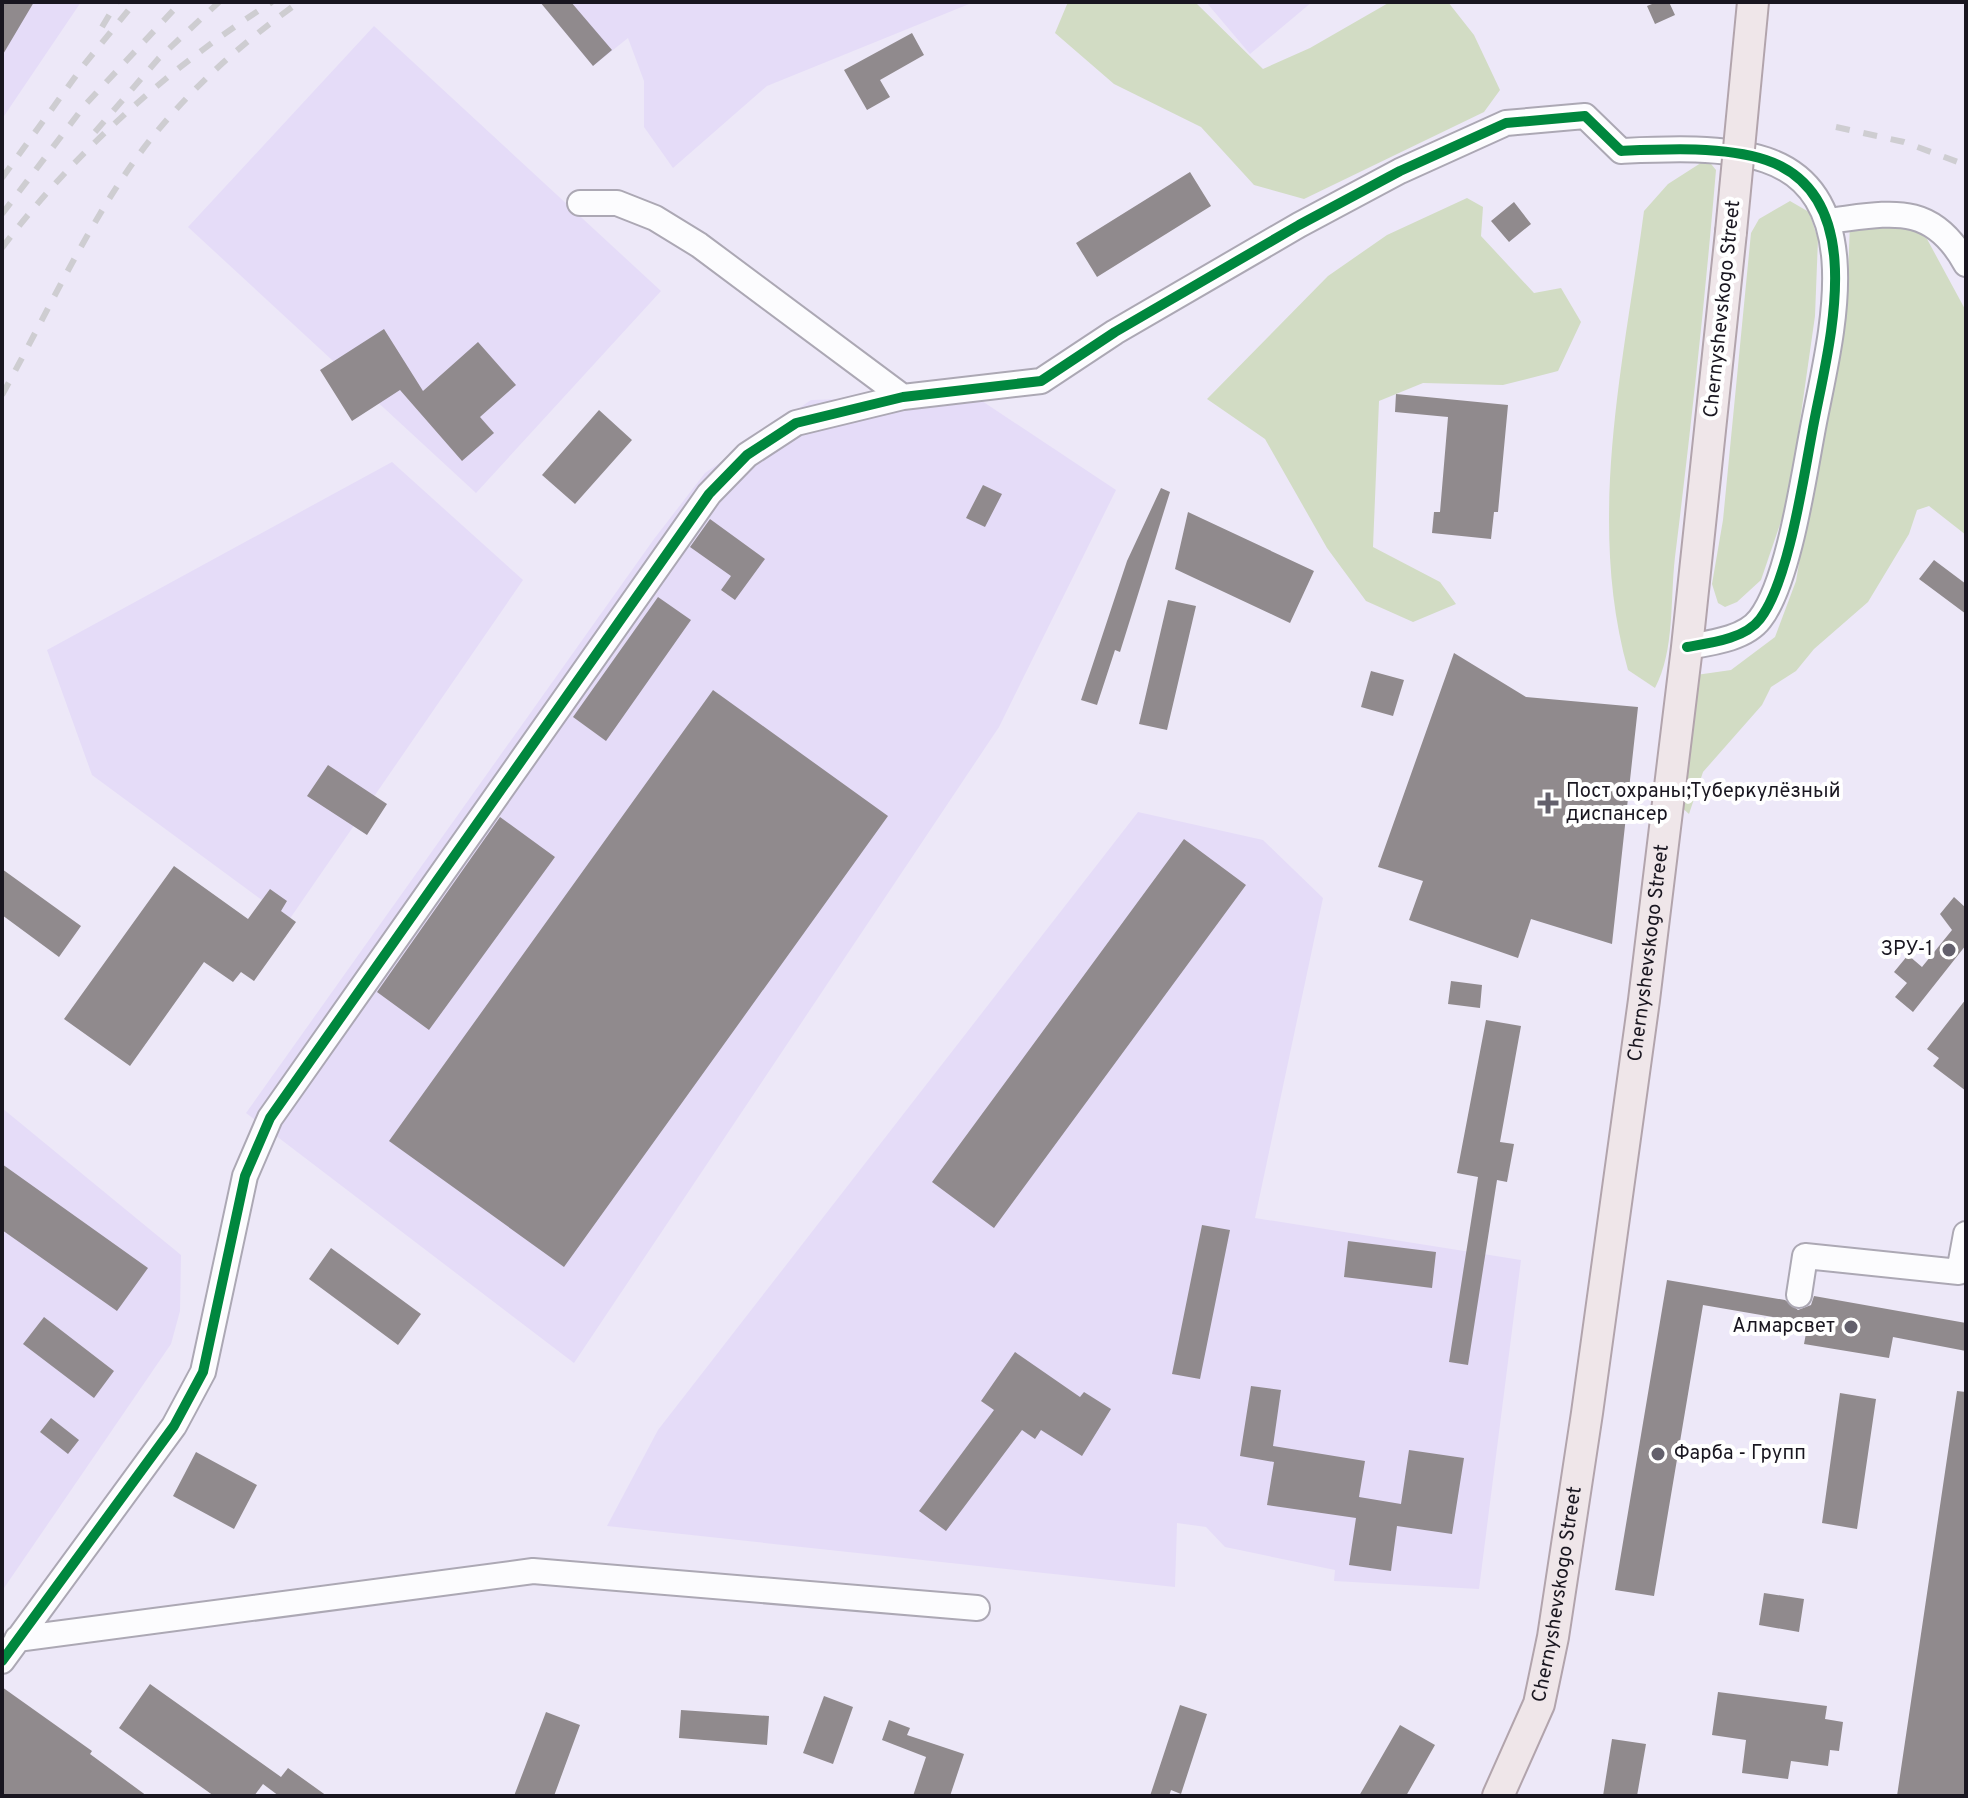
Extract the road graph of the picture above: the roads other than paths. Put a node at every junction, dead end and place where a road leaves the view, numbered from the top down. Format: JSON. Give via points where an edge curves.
{"nodes":[{"id":1,"x":1753,"y":2,"type":"edge"},
{"id":2,"x":580,"y":203,"type":"dead end"},
{"id":3,"x":1827,"y":221,"type":"junction"},
{"id":4,"x":1966,"y":264,"type":"edge"},
{"id":5,"x":903,"y":397,"type":"junction"},
{"id":6,"x":1687,"y":647,"type":"junction"},
{"id":7,"x":1966,"y":1234,"type":"edge"},
{"id":8,"x":1799,"y":1295,"type":"dead end"},
{"id":9,"x":977,"y":1608,"type":"dead end"},
{"id":10,"x":17,"y":1639,"type":"junction"},
{"id":11,"x":2,"y":1661,"type":"edge"},
{"id":12,"x":1498,"y":1796,"type":"edge"}],
"edges":[{"from":1,"to":6,"type":"main road","name":"Chernyshevskogo Street","bridge":true},
{"from":2,"to":5,"type":"street","via":[[617,203],[655,218]]},
{"from":3,"to":4,"type":"street","via":[[1888,214],[1919,217],[1949,239]]},
{"from":3,"to":5,"type":"street","via":[[1804,186],[1764,159],[1676,149],[1621,151],[1585,116],[1506,123],[1299,225],[1041,381]]},
{"from":3,"to":6,"type":"street","via":[[1836,253],[1836,293],[1777,592],[1758,622],[1738,634]]},
{"from":5,"to":10,"type":"street","via":[[796,423],[747,455],[709,494],[646,582],[270,1118],[245,1176],[203,1372],[174,1426]]},
{"from":6,"to":12,"type":"main road","name":"Chernyshevskogo Street","via":[[1644,1000],[1553,1637],[1539,1704]]},
{"from":7,"to":8,"type":"street","via":[[1959,1272],[1805,1256]]},
{"from":9,"to":10,"type":"street","via":[[533,1571]]},
{"from":10,"to":11,"type":"street"}]}
